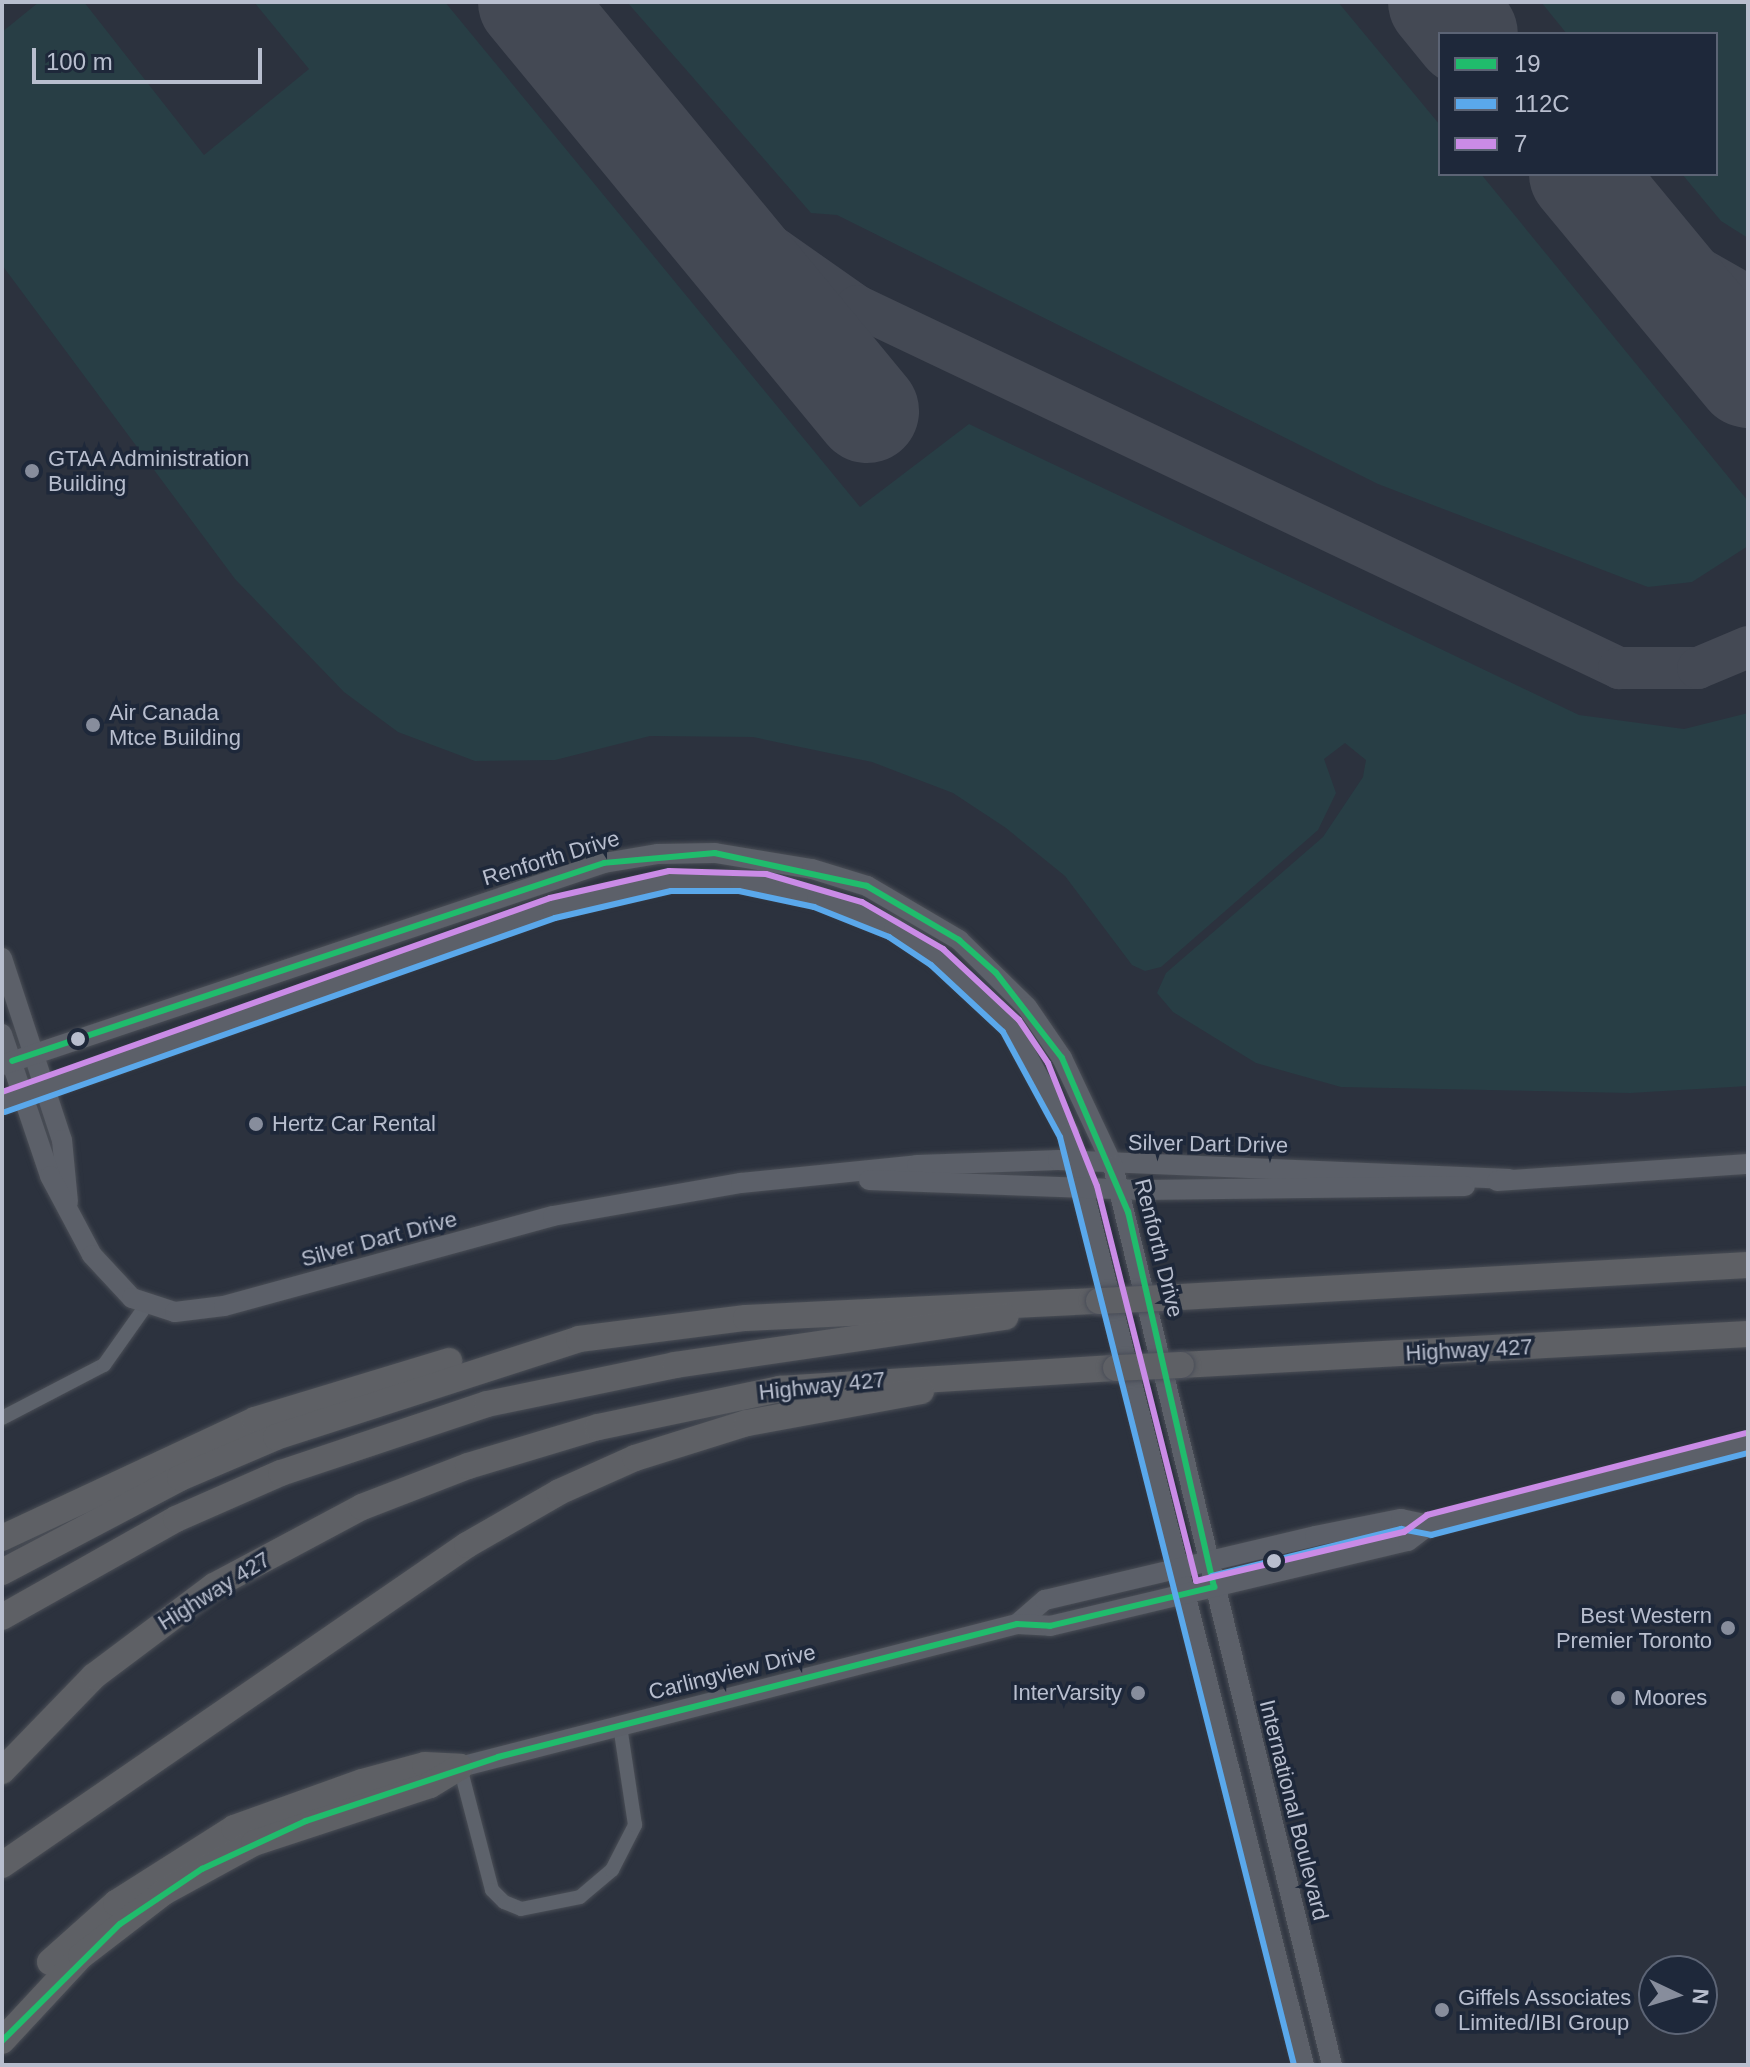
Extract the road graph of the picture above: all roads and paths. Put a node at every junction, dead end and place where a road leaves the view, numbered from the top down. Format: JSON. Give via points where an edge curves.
{"nodes":[{"id":1,"x":2,"y":958,"type":"edge"},
{"id":2,"x":2,"y":1034,"type":"edge"},
{"id":3,"x":34,"y":1053,"type":"junction"},
{"id":4,"x":7,"y":1063,"type":"edge"},
{"id":5,"x":47,"y":1090,"type":"junction"},
{"id":6,"x":23,"y":1096,"type":"junction"},
{"id":7,"x":2,"y":1103,"type":"edge"},
{"id":8,"x":1079,"y":1162,"type":"junction"},
{"id":9,"x":1748,"y":1164,"type":"edge"},
{"id":10,"x":1113,"y":1166,"type":"junction"},
{"id":11,"x":810,"y":1177,"type":"junction"},
{"id":12,"x":1510,"y":1179,"type":"junction"},
{"id":13,"x":1087,"y":1188,"type":"junction"},
{"id":14,"x":1120,"y":1188,"type":"junction"},
{"id":15,"x":68,"y":1202,"type":"junction"},
{"id":16,"x":1748,"y":1265,"type":"edge"},
{"id":17,"x":1090,"y":1301,"type":"junction"},
{"id":18,"x":145,"y":1307,"type":"junction"},
{"id":19,"x":1748,"y":1334,"type":"edge"},
{"id":20,"x":579,"y":1339,"type":"junction"},
{"id":21,"x":1055,"y":1371,"type":"junction"},
{"id":22,"x":2,"y":1418,"type":"edge"},
{"id":23,"x":1748,"y":1443,"type":"edge"},
{"id":24,"x":2,"y":1538,"type":"edge"},
{"id":25,"x":2,"y":1572,"type":"edge"},
{"id":26,"x":1212,"y":1577,"type":"junction"},
{"id":27,"x":1186,"y":1583,"type":"junction"},
{"id":28,"x":2,"y":1617,"type":"edge"},
{"id":29,"x":620,"y":1726,"type":"junction"},
{"id":30,"x":460,"y":1767,"type":"junction"},
{"id":31,"x":2,"y":1771,"type":"edge"},
{"id":32,"x":13,"y":1859,"type":"edge"},
{"id":33,"x":2,"y":2014,"type":"edge"},
{"id":34,"x":2,"y":2041,"type":"edge"},
{"id":35,"x":1304,"y":2065,"type":"edge"},
{"id":36,"x":1332,"y":2065,"type":"edge"}],
"edges":[{"from":1,"to":3,"type":"main road"},
{"from":2,"to":4,"type":"main road"},
{"from":3,"to":4,"type":"main road","name":"Renforth Drive"},
{"from":3,"to":5,"type":"main road"},
{"from":3,"to":10,"type":"main road","name":"Renforth Drive","via":[[604,863],[715,853],[867,886],[959,940],[1027,1007],[1062,1058]]},
{"from":4,"to":6,"type":"main road"},
{"from":5,"to":6,"type":"main road"},
{"from":5,"to":8,"type":"main road","via":[[552,908],[670,881],[740,881],[858,911],[971,985],[1040,1069]]},
{"from":5,"to":15,"type":"main road","via":[[71,1176]]},
{"from":6,"to":7,"type":"main road"},
{"from":6,"to":15,"type":"main road","via":[[50,1176]]},
{"from":8,"to":10,"type":"main road","name":"Silver Dart Drive"},
{"from":8,"to":11,"type":"main road","name":"Silver Dart Drive","via":[[917,1165]]},
{"from":8,"to":13,"type":"main road"},
{"from":9,"to":12,"type":"main road","name":"Silver Dart Drive"},
{"from":10,"to":12,"type":"main road","name":"Silver Dart Drive"},
{"from":10,"to":14,"type":"main road","name":"Renforth Drive"},
{"from":11,"to":13,"type":"main road","name":"Silver Dart Drive"},
{"from":11,"to":18,"type":"main road","name":"Silver Dart Drive","via":[[553,1216],[224,1306]]},
{"from":12,"to":14,"type":"main road","name":"Silver Dart Drive","via":[[1431,1190]]},
{"from":13,"to":14,"type":"main road","name":"Silver Dart Drive"},
{"from":13,"to":27,"type":"main road"},
{"from":14,"to":26,"type":"main road","name":"Renforth Drive"},
{"from":15,"to":18,"type":"main road","via":[[92,1255]]},
{"from":16,"to":17,"type":"highway","bridge":true},
{"from":17,"to":20,"type":"highway","via":[[746,1318]]},
{"from":17,"to":28,"type":"highway","via":[[929,1333],[675,1365],[487,1404],[281,1473],[176,1519]]},
{"from":18,"to":22,"type":"street","via":[[104,1365]]},
{"from":19,"to":21,"type":"highway","name":"Highway 427","bridge":true},
{"from":20,"to":24,"type":"highway","via":[[349,1387],[168,1455]]},
{"from":20,"to":25,"type":"highway","via":[[276,1437],[180,1478]]},
{"from":21,"to":31,"type":"highway","name":"Highway 427","via":[[832,1382],[712,1401],[531,1445],[429,1481],[349,1514],[191,1602],[94,1676]]},
{"from":21,"to":32,"type":"highway","via":[[747,1423],[582,1481],[467,1545]]},
{"from":23,"to":26,"type":"main road","name":"Carlingview Drive","via":[[1429,1525],[1401,1519]]},
{"from":26,"to":27,"type":"main road","name":"Carlingview Drive"},
{"from":26,"to":36,"type":"main road","name":"International Boulevard"},
{"from":27,"to":29,"type":"main road","name":"Carlingview Drive","via":[[1045,1600],[1017,1624]]},
{"from":27,"to":35,"type":"main road"},
{"from":29,"to":30,"type":"main road","name":"Carlingview Drive"},
{"from":29,"to":30,"type":"street","via":[[635,1825],[612,1870],[580,1897],[521,1909],[492,1890]]},
{"from":30,"to":33,"type":"highway","via":[[425,1765],[362,1782],[234,1828],[116,1903]]},
{"from":30,"to":34,"type":"highway","via":[[430,1785],[254,1843],[164,1892],[81,1956]]}]}
